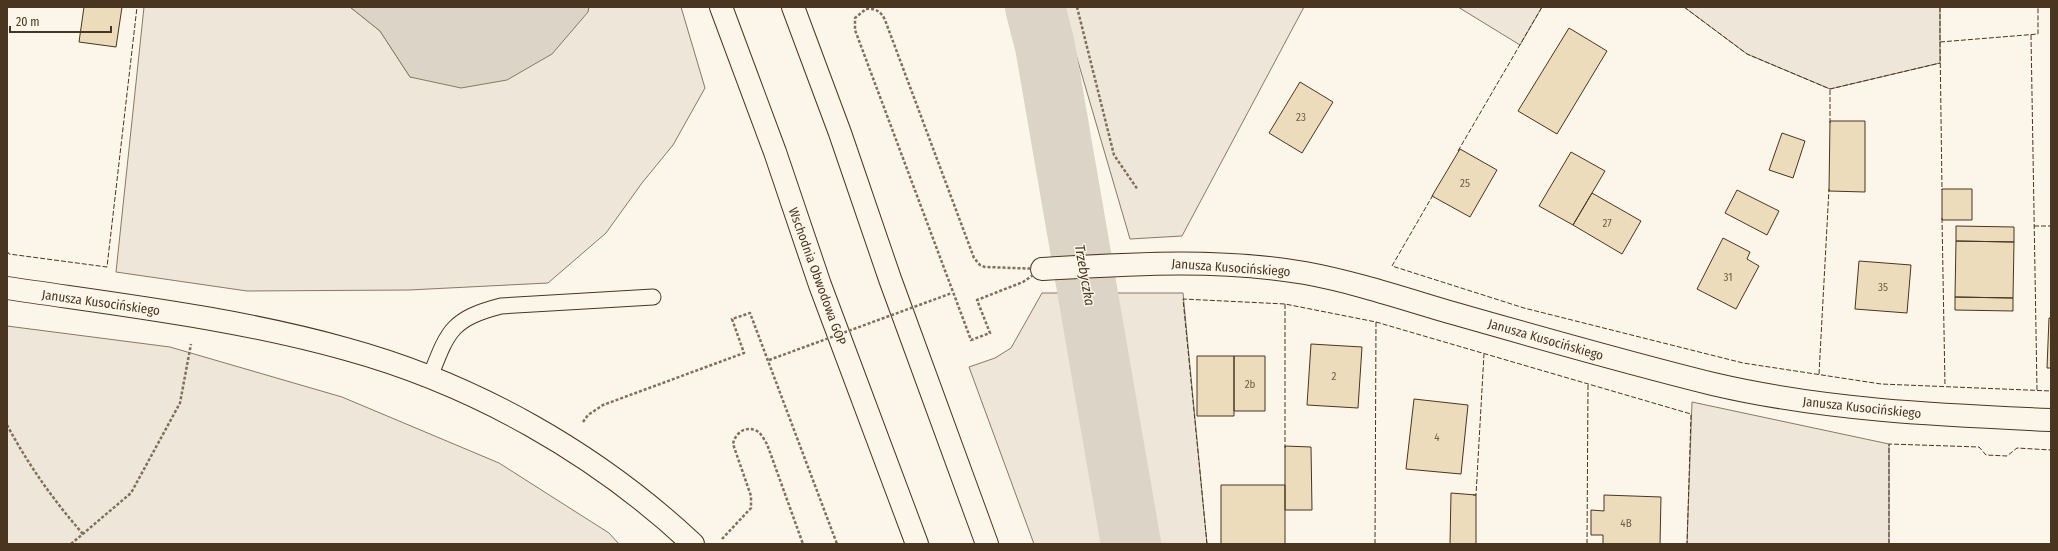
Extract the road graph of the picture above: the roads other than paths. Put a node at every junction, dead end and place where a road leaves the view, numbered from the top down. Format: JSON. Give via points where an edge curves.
{"nodes":[{"id":1,"x":721,"y":7,"type":"edge"},
{"id":2,"x":793,"y":7,"type":"edge"},
{"id":3,"x":1042,"y":269,"type":"road end"},
{"id":4,"x":7,"y":288,"type":"edge"},
{"id":5,"x":653,"y":297,"type":"dead end"},
{"id":6,"x":430,"y":377,"type":"junction"},
{"id":7,"x":2051,"y":420,"type":"edge"},
{"id":8,"x":693,"y":544,"type":"edge"},
{"id":9,"x":917,"y":544,"type":"edge"},
{"id":10,"x":987,"y":544,"type":"edge"}],
"edges":[{"from":1,"to":9,"type":"main road","name":"Wschodnia Obwodowa GOP","via":[[775,152],[820,285]]},
{"from":2,"to":10,"type":"main road"},
{"from":3,"to":7,"type":"main road","name":"Janusza Kusocińskiego","via":[[1166,262],[1260,267],[1306,273],[1600,354],[1714,384],[1780,398],[1895,413]]},
{"from":4,"to":6,"type":"main road","name":"Janusza Kusocińskiego","via":[[195,316],[312,340]]},
{"from":5,"to":6,"type":"lane","via":[[501,306],[480,311],[464,319],[452,330],[443,343]]},
{"from":6,"to":8,"type":"main road","name":"Janusza Kusocińskiego","via":[[486,402],[574,452],[631,492]]}]}
